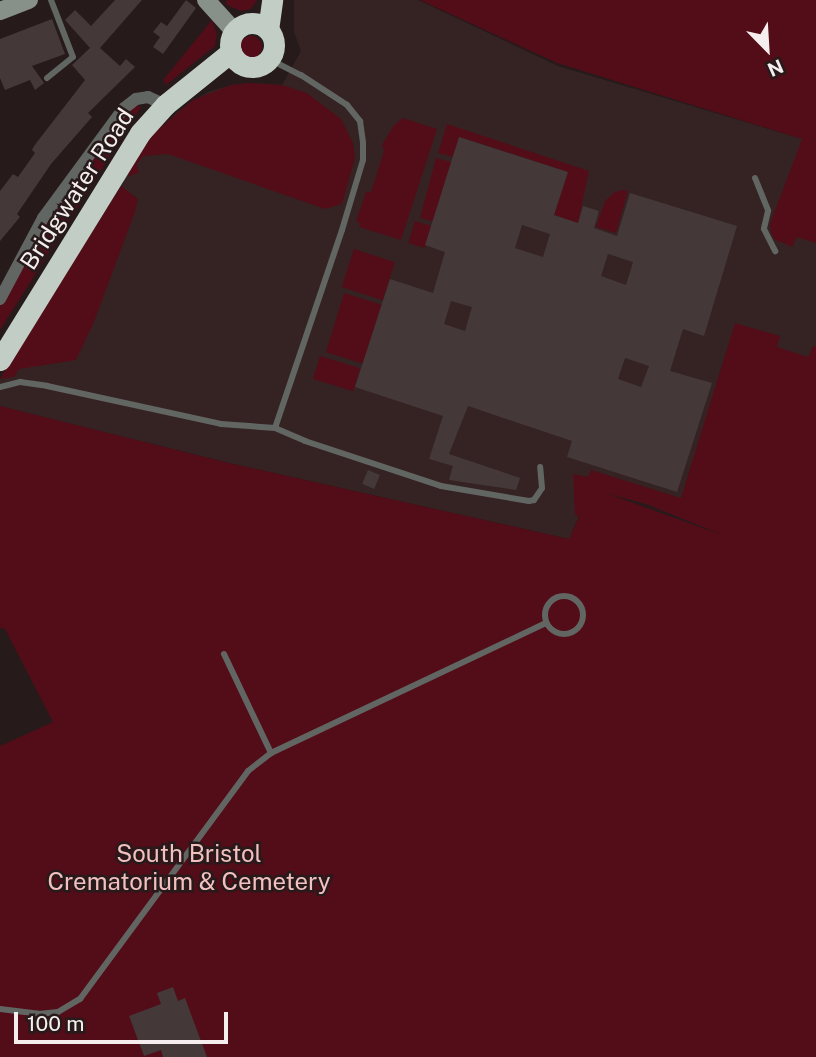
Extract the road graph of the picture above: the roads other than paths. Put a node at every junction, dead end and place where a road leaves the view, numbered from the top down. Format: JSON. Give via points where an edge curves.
{"nodes":[{"id":1,"x":29,"y":0,"type":"edge"},
{"id":2,"x":51,"y":0,"type":"edge"},
{"id":3,"x":206,"y":0,"type":"edge"},
{"id":4,"x":266,"y":0,"type":"edge"},
{"id":5,"x":272,"y":0,"type":"edge"},
{"id":6,"x":0,"y":11,"type":"edge"},
{"id":7,"x":263,"y":27,"type":"junction"},
{"id":8,"x":237,"y":50,"type":"junction"},
{"id":9,"x":269,"y":58,"type":"junction"},
{"id":10,"x":47,"y":78,"type":"dead end"},
{"id":11,"x":165,"y":106,"type":"junction"},
{"id":12,"x":755,"y":178,"type":"dead end"},
{"id":13,"x":775,"y":250,"type":"dead end"},
{"id":14,"x":0,"y":299,"type":"edge"},
{"id":15,"x":0,"y":360,"type":"edge"},
{"id":16,"x":0,"y":387,"type":"edge"},
{"id":17,"x":275,"y":428,"type":"junction"},
{"id":18,"x":540,"y":467,"type":"dead end"},
{"id":19,"x":546,"y":623,"type":"junction"},
{"id":20,"x":224,"y":654,"type":"dead end"},
{"id":21,"x":271,"y":753,"type":"junction"},
{"id":22,"x":0,"y":1009,"type":"edge"}],
"edges":[{"from":1,"to":6,"type":"street"},
{"from":2,"to":10,"type":"lane","via":[[73,57]]},
{"from":3,"to":8,"type":"street"},
{"from":4,"to":7,"type":"highway"},
{"from":5,"to":7,"type":"highway"},
{"from":7,"to":8,"type":"highway","via":[[249,23]]},
{"from":7,"to":9,"type":"highway","via":[[274,44]]},
{"from":8,"to":9,"type":"highway","via":[[254,67]]},
{"from":8,"to":11,"type":"highway","name":"Bridgwater Road"},
{"from":9,"to":17,"type":"lane","via":[[347,105],[360,121],[363,143],[363,160],[342,230]]},
{"from":11,"to":14,"type":"street","via":[[148,97],[123,109],[43,218]]},
{"from":11,"to":15,"type":"highway","name":"Bridgwater Road","via":[[139,132]]},
{"from":12,"to":13,"type":"lane","via":[[768,211],[764,229]]},
{"from":16,"to":17,"type":"lane","via":[[20,382],[47,386],[222,424]]},
{"from":17,"to":18,"type":"lane","via":[[441,486],[529,501],[542,488]]},
{"from":19,"to":19,"type":"lane","via":[[561,634],[573,632],[582,623],[581,605],[571,597],[558,596],[545,610]]},
{"from":19,"to":21,"type":"lane"},
{"from":20,"to":21,"type":"lane"},
{"from":21,"to":22,"type":"lane","via":[[248,771],[80,999],[58,1012]]}]}
